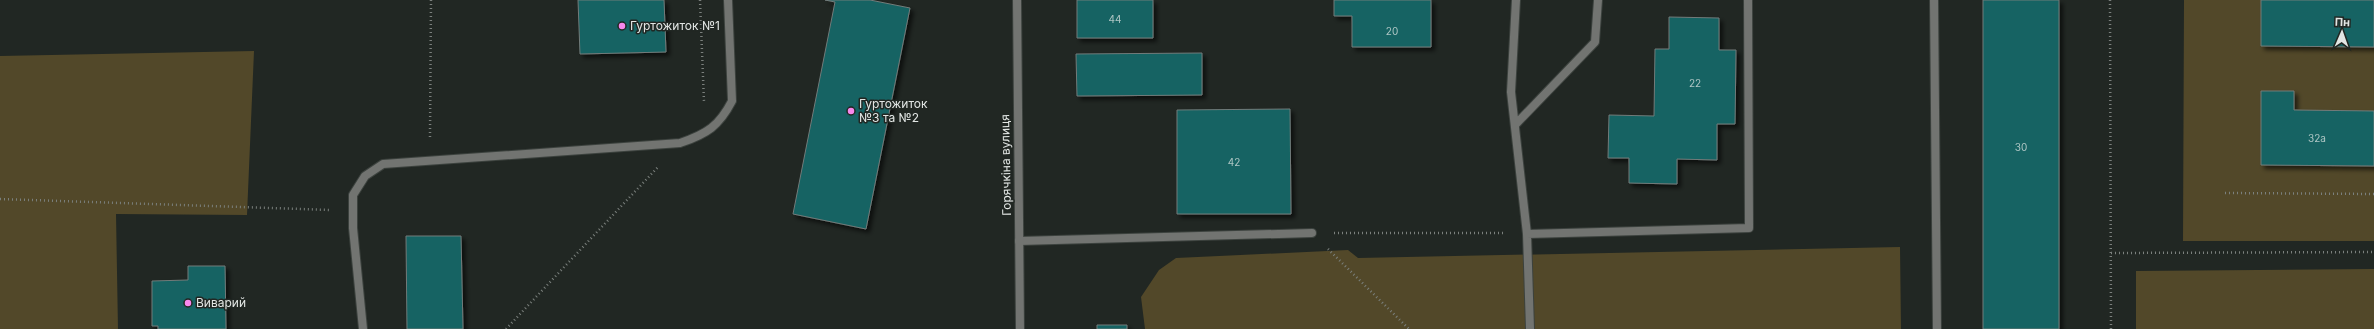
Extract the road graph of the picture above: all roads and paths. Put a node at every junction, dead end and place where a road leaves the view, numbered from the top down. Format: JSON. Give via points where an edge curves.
{"nodes":[{"id":1,"x":431,"y":0,"type":"edge"},
{"id":2,"x":728,"y":0,"type":"edge"},
{"id":3,"x":1017,"y":0,"type":"edge"},
{"id":4,"x":1516,"y":0,"type":"edge"},
{"id":5,"x":1598,"y":0,"type":"edge"},
{"id":6,"x":1748,"y":0,"type":"edge"},
{"id":7,"x":1934,"y":0,"type":"edge"},
{"id":8,"x":2110,"y":0,"type":"edge"},
{"id":9,"x":1515,"y":125,"type":"junction"},
{"id":10,"x":430,"y":138,"type":"dead end"},
{"id":11,"x":680,"y":143,"type":"junction"},
{"id":12,"x":2226,"y":193,"type":"dead end"},
{"id":13,"x":2374,"y":194,"type":"edge"},
{"id":14,"x":1312,"y":233,"type":"junction"},
{"id":15,"x":1527,"y":234,"type":"junction"},
{"id":16,"x":1019,"y":241,"type":"junction"},
{"id":17,"x":2374,"y":252,"type":"edge"},
{"id":18,"x":2111,"y":253,"type":"junction"},
{"id":19,"x":363,"y":329,"type":"edge"},
{"id":20,"x":506,"y":329,"type":"edge"},
{"id":21,"x":1020,"y":329,"type":"edge"},
{"id":22,"x":1409,"y":329,"type":"edge"},
{"id":23,"x":1530,"y":329,"type":"edge"},
{"id":24,"x":1937,"y":329,"type":"edge"},
{"id":25,"x":2111,"y":329,"type":"edge"}],
"edges":[{"from":1,"to":10,"type":"path"},
{"from":2,"to":11,"type":"street","via":[[732,101],[724,116],[713,128],[700,137]]},
{"from":3,"to":16,"type":"street","name":"Горячкіна вулиця"},
{"from":4,"to":9,"type":"street","via":[[1511,92]]},
{"from":5,"to":9,"type":"street","via":[[1595,42]]},
{"from":6,"to":15,"type":"street","via":[[1749,228]]},
{"from":7,"to":24,"type":"street"},
{"from":8,"to":18,"type":"path"},
{"from":9,"to":15,"type":"street"},
{"from":11,"to":19,"type":"street","via":[[383,164],[365,176],[353,195],[353,228]]},
{"from":11,"to":20,"type":"path"},
{"from":12,"to":13,"type":"path"},
{"from":14,"to":15,"type":"path"},
{"from":14,"to":16,"type":"street"},
{"from":14,"to":22,"type":"path"},
{"from":15,"to":23,"type":"street"},
{"from":16,"to":21,"type":"street","name":"Горячкіна вулиця"},
{"from":17,"to":18,"type":"path"},
{"from":18,"to":25,"type":"path"}]}
